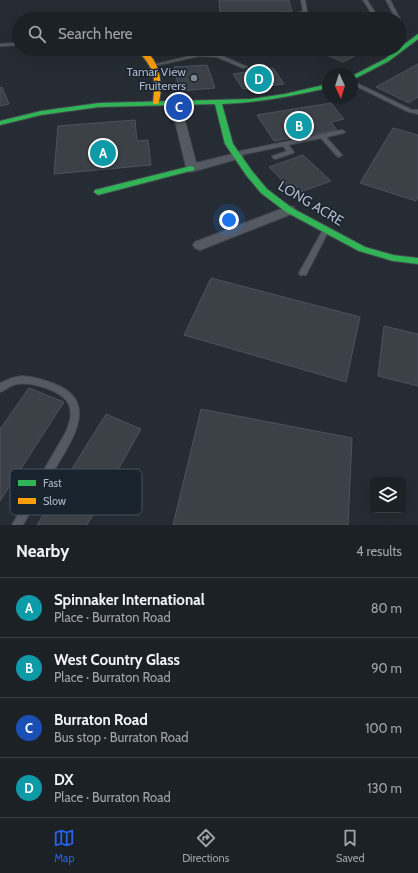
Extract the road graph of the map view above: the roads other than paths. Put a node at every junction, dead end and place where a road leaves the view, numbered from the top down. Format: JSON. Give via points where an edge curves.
{"nodes":[{"id":1,"x":303,"y":0,"type":"edge"},
{"id":2,"x":365,"y":0,"type":"edge"},
{"id":3,"x":388,"y":0,"type":"edge"},
{"id":4,"x":305,"y":12,"type":"edge"},
{"id":5,"x":373,"y":12,"type":"edge"},
{"id":6,"x":394,"y":12,"type":"edge"},
{"id":7,"x":418,"y":36,"type":"edge"},
{"id":8,"x":12,"y":44,"type":"edge"},
{"id":9,"x":0,"y":45,"type":"edge"},
{"id":10,"x":406,"y":46,"type":"edge"},
{"id":11,"x":147,"y":56,"type":"edge"},
{"id":12,"x":193,"y":56,"type":"edge"},
{"id":13,"x":218,"y":56,"type":"edge"},
{"id":14,"x":393,"y":56,"type":"edge"},
{"id":15,"x":154,"y":64,"type":"junction"},
{"id":16,"x":245,"y":66,"type":"dead end"},
{"id":17,"x":358,"y":75,"type":"edge"},
{"id":18,"x":358,"y":85,"type":"edge"},
{"id":19,"x":322,"y":87,"type":"edge"},
{"id":20,"x":156,"y":103,"type":"junction"},
{"id":21,"x":218,"y":103,"type":"junction"},
{"id":22,"x":418,"y":112,"type":"edge"},
{"id":23,"x":180,"y":121,"type":"dead end"},
{"id":24,"x":0,"y":123,"type":"edge"},
{"id":25,"x":342,"y":132,"type":"dead end"},
{"id":26,"x":322,"y":136,"type":"junction"},
{"id":27,"x":284,"y":144,"type":"junction"},
{"id":28,"x":236,"y":155,"type":"junction"},
{"id":29,"x":339,"y":155,"type":"dead end"},
{"id":30,"x":275,"y":157,"type":"dead end"},
{"id":31,"x":191,"y":168,"type":"junction"},
{"id":32,"x":98,"y":192,"type":"dead end"},
{"id":33,"x":289,"y":210,"type":"junction"},
{"id":34,"x":326,"y":230,"type":"junction"},
{"id":35,"x":200,"y":245,"type":"dead end"},
{"id":36,"x":418,"y":260,"type":"edge"},
{"id":37,"x":303,"y":273,"type":"dead end"},
{"id":38,"x":0,"y":388,"type":"edge"},
{"id":39,"x":50,"y":469,"type":"edge"},
{"id":40,"x":23,"y":515,"type":"edge"},
{"id":41,"x":17,"y":525,"type":"edge"}],
"edges":[{"from":1,"to":4,"type":"lane"},
{"from":2,"to":5,"type":"lane"},
{"from":3,"to":6,"type":"lane"},
{"from":7,"to":10,"type":"street"},
{"from":8,"to":9,"type":"lane"},
{"from":11,"to":15,"type":"street"},
{"from":12,"to":15,"type":"lane"},
{"from":13,"to":16,"type":"lane"},
{"from":14,"to":17,"type":"street"},
{"from":15,"to":20,"type":"street","via":[[158,87]]},
{"from":18,"to":22,"type":"lane"},
{"from":19,"to":21,"type":"street","via":[[285,96]]},
{"from":20,"to":21,"type":"street"},
{"from":20,"to":24,"type":"street","via":[[70,108]]},
{"from":21,"to":28,"type":"street","name":"LONG ACRE","via":[[229,144]]},
{"from":23,"to":31,"type":"street"},
{"from":25,"to":26,"type":"lane"},
{"from":26,"to":27,"type":"lane"},
{"from":26,"to":29,"type":"lane"},
{"from":27,"to":28,"type":"lane"},
{"from":27,"to":30,"type":"lane","via":[[291,152]]},
{"from":28,"to":31,"type":"street"},
{"from":28,"to":33,"type":"street","name":"LONG ACRE","via":[[264,191]]},
{"from":31,"to":32,"type":"street"},
{"from":33,"to":34,"type":"street","name":"LONG ACRE"},
{"from":33,"to":35,"type":"street"},
{"from":34,"to":36,"type":"street","name":"LONG ACRE","via":[[362,248],[393,258]]},
{"from":34,"to":37,"type":"lane"},
{"from":38,"to":39,"type":"lane","via":[[13,381],[25,380],[60,390],[73,402],[75,410],[70,434]]},
{"from":40,"to":41,"type":"lane"}]}
